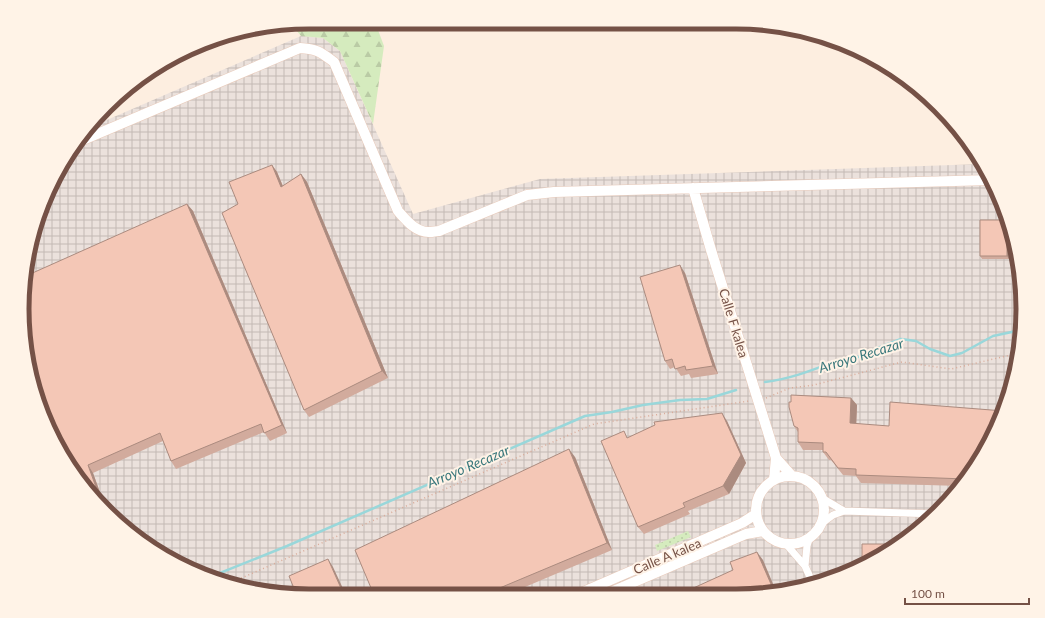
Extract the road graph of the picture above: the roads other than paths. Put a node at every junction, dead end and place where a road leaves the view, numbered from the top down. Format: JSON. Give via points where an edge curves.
{"nodes":[{"id":1,"x":88,"y":138,"type":"edge"},
{"id":2,"x":984,"y":180,"type":"edge"},
{"id":3,"x":693,"y":188,"type":"junction"},
{"id":4,"x":776,"y":458,"type":"junction"},
{"id":5,"x":792,"y":476,"type":"junction"},
{"id":6,"x":774,"y":480,"type":"junction"},
{"id":7,"x":822,"y":498,"type":"junction"},
{"id":8,"x":844,"y":510,"type":"junction"},
{"id":9,"x":756,"y":514,"type":"junction"},
{"id":10,"x":927,"y":514,"type":"edge"},
{"id":11,"x":821,"y":524,"type":"junction"},
{"id":12,"x":763,"y":531,"type":"junction"},
{"id":13,"x":808,"y":539,"type":"junction"},
{"id":14,"x":786,"y":544,"type":"junction"},
{"id":15,"x":805,"y":566,"type":"junction"},
{"id":16,"x":810,"y":578,"type":"edge"},
{"id":17,"x":590,"y":589,"type":"edge"},
{"id":18,"x":618,"y":589,"type":"edge"}],
"edges":[{"from":1,"to":3,"type":"street","via":[[300,48],[312,49],[334,62],[398,211],[408,223],[418,229],[428,232],[439,230],[527,195]]},
{"from":2,"to":3,"type":"street"},
{"from":3,"to":4,"type":"street","name":"Calle F kalea"},
{"from":4,"to":5,"type":"street","name":"Calle F kalea"},
{"from":4,"to":6,"type":"street","name":"Calle F kalea"},
{"from":5,"to":6,"type":"street"},
{"from":5,"to":7,"type":"street","via":[[813,485]]},
{"from":6,"to":9,"type":"street","via":[[762,491]]},
{"from":7,"to":8,"type":"street"},
{"from":7,"to":11,"type":"street","via":[[824,507]]},
{"from":8,"to":10,"type":"street"},
{"from":8,"to":11,"type":"street"},
{"from":9,"to":12,"type":"street"},
{"from":9,"to":17,"type":"street","name":"Calle A kalea","via":[[742,523]]},
{"from":11,"to":13,"type":"street"},
{"from":12,"to":14,"type":"street"},
{"from":12,"to":18,"type":"street","name":"Calle A kalea","via":[[746,534]]},
{"from":13,"to":14,"type":"street"},
{"from":13,"to":15,"type":"street"},
{"from":14,"to":15,"type":"street"},
{"from":15,"to":16,"type":"street"}]}
